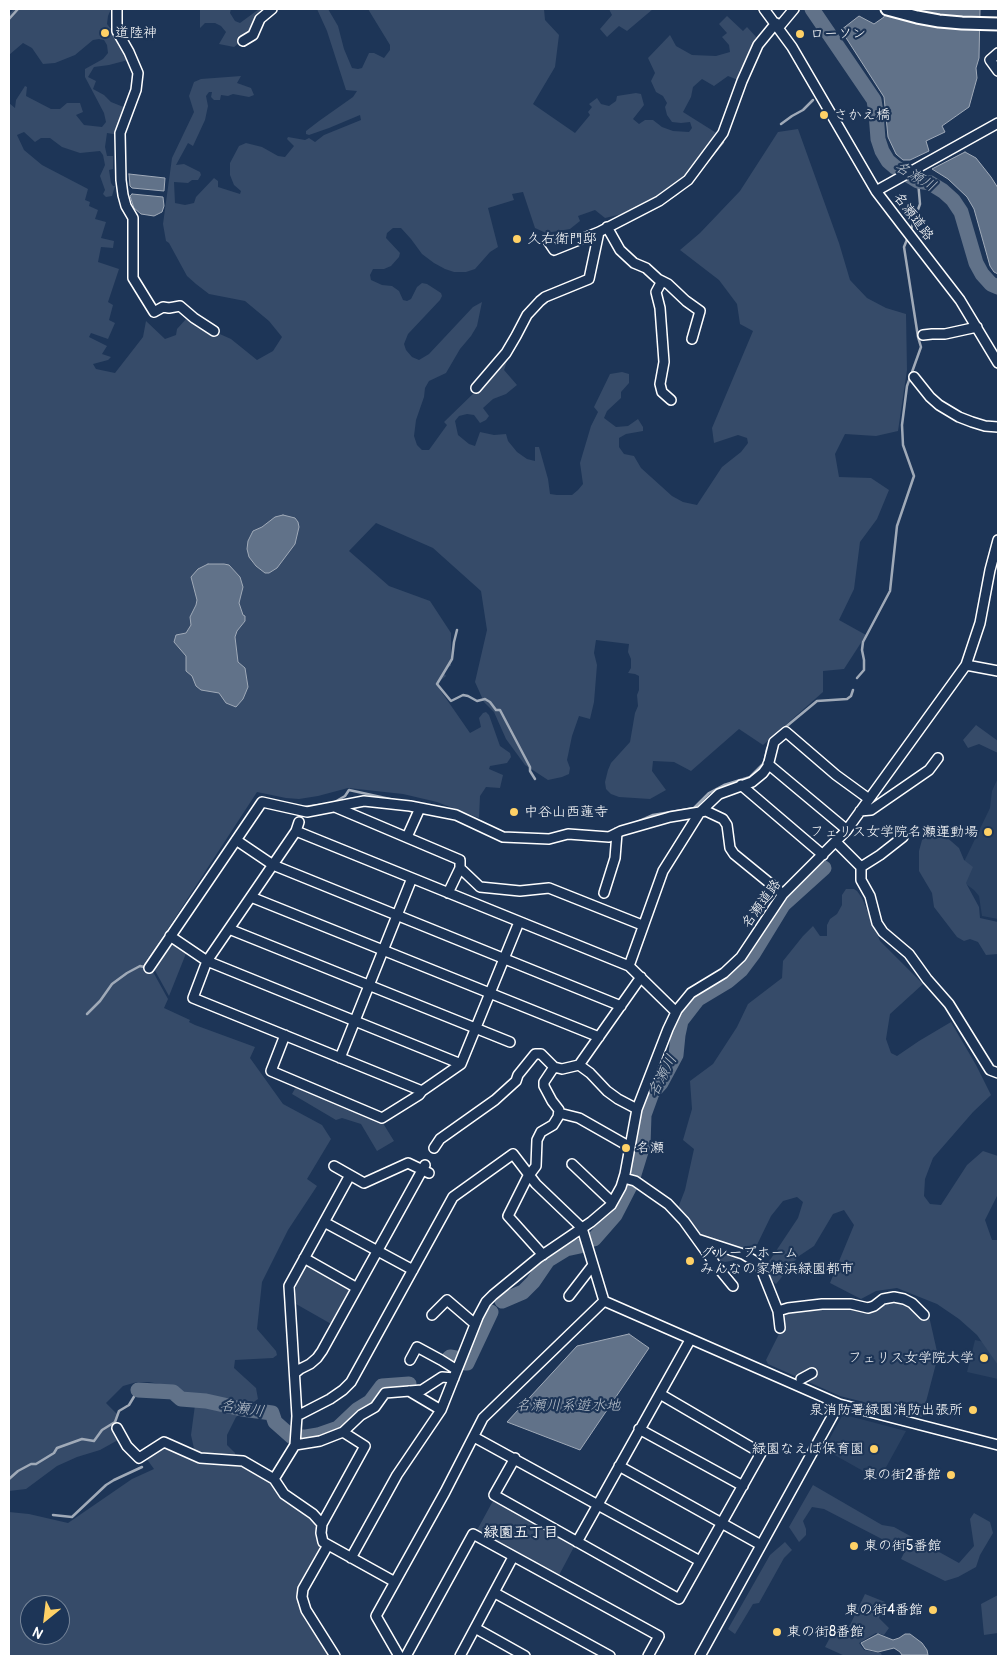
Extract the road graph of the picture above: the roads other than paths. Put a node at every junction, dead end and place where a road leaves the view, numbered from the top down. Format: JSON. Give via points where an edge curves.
{"nodes":[{"id":1,"x":117,"y":9,"type":"edge"},
{"id":2,"x":272,"y":9,"type":"edge"},
{"id":3,"x":764,"y":9,"type":"edge"},
{"id":4,"x":794,"y":9,"type":"edge"},
{"id":5,"x":887,"y":9,"type":"edge"},
{"id":6,"x":998,"y":24,"type":"edge"},
{"id":7,"x":777,"y":25,"type":"junction"},
{"id":8,"x":243,"y":41,"type":"dead end"},
{"id":9,"x":998,"y":53,"type":"edge"},
{"id":10,"x":998,"y":71,"type":"edge"},
{"id":11,"x":998,"y":123,"type":"edge"},
{"id":12,"x":876,"y":191,"type":"junction"},
{"id":13,"x":603,"y":229,"type":"junction"},
{"id":14,"x":548,"y":241,"type":"dead end"},
{"id":15,"x":662,"y":282,"type":"junction"},
{"id":16,"x":976,"y":326,"type":"junction"},
{"id":17,"x":214,"y":331,"type":"dead end"},
{"id":18,"x":923,"y":336,"type":"dead end"},
{"id":19,"x":692,"y":339,"type":"dead end"},
{"id":20,"x":998,"y":362,"type":"edge"},
{"id":21,"x":914,"y":377,"type":"dead end"},
{"id":22,"x":476,"y":388,"type":"dead end"},
{"id":23,"x":671,"y":400,"type":"dead end"},
{"id":24,"x":998,"y":427,"type":"edge"},
{"id":25,"x":998,"y":540,"type":"edge"},
{"id":26,"x":966,"y":666,"type":"junction"},
{"id":27,"x":998,"y":671,"type":"edge"},
{"id":28,"x":938,"y":758,"type":"dead end"},
{"id":29,"x":768,"y":764,"type":"junction"},
{"id":30,"x":741,"y":785,"type":"junction"},
{"id":31,"x":869,"y":798,"type":"junction"},
{"id":32,"x":335,"y":806,"type":"junction"},
{"id":33,"x":420,"y":808,"type":"junction"},
{"id":34,"x":700,"y":812,"type":"junction"},
{"id":35,"x":860,"y":812,"type":"junction"},
{"id":36,"x":299,"y":820,"type":"junction"},
{"id":37,"x":847,"y":830,"type":"junction"},
{"id":38,"x":617,"y":833,"type":"junction"},
{"id":39,"x":903,"y":836,"type":"dead end"},
{"id":40,"x":407,"y":837,"type":"junction"},
{"id":41,"x":236,"y":840,"type":"junction"},
{"id":42,"x":836,"y":842,"type":"junction"},
{"id":43,"x":823,"y":855,"type":"junction"},
{"id":44,"x":273,"y":864,"type":"junction"},
{"id":45,"x":861,"y":867,"type":"junction"},
{"id":46,"x":460,"y":868,"type":"junction"},
{"id":47,"x":412,"y":878,"type":"junction"},
{"id":48,"x":448,"y":893,"type":"junction"},
{"id":49,"x":783,"y":894,"type":"junction"},
{"id":50,"x":251,"y":897,"type":"junction"},
{"id":51,"x":600,"y":909,"type":"junction"},
{"id":52,"x":397,"y":916,"type":"junction"},
{"id":53,"x":519,"y":922,"type":"junction"},
{"id":54,"x":642,"y":925,"type":"junction"},
{"id":55,"x":229,"y":929,"type":"junction"},
{"id":56,"x":170,"y":936,"type":"junction"},
{"id":57,"x":383,"y":951,"type":"junction"},
{"id":58,"x":504,"y":958,"type":"junction"},
{"id":59,"x":207,"y":961,"type":"junction"},
{"id":60,"x":628,"y":966,"type":"junction"},
{"id":61,"x":149,"y":968,"type":"dead end"},
{"id":62,"x":641,"y":977,"type":"junction"},
{"id":63,"x":369,"y":986,"type":"junction"},
{"id":64,"x":490,"y":994,"type":"junction"},
{"id":65,"x":621,"y":1006,"type":"junction"},
{"id":66,"x":676,"y":1012,"type":"junction"},
{"id":67,"x":355,"y":1021,"type":"junction"},
{"id":68,"x":476,"y":1028,"type":"junction"},
{"id":69,"x":285,"y":1035,"type":"junction"},
{"id":70,"x":599,"y":1037,"type":"junction"},
{"id":71,"x":510,"y":1042,"type":"dead end"},
{"id":72,"x":340,"y":1058,"type":"junction"},
{"id":73,"x":461,"y":1064,"type":"junction"},
{"id":74,"x":579,"y":1066,"type":"junction"},
{"id":75,"x":554,"y":1067,"type":"junction"},
{"id":76,"x":998,"y":1073,"type":"edge"},
{"id":77,"x":422,"y":1091,"type":"junction"},
{"id":78,"x":637,"y":1109,"type":"junction"},
{"id":79,"x":559,"y":1113,"type":"junction"},
{"id":80,"x":630,"y":1147,"type":"junction"},
{"id":81,"x":434,"y":1148,"type":"dead end"},
{"id":82,"x":572,"y":1164,"type":"dead end"},
{"id":83,"x":334,"y":1166,"type":"dead end"},
{"id":84,"x":350,"y":1175,"type":"junction"},
{"id":85,"x":530,"y":1176,"type":"junction"},
{"id":86,"x":629,"y":1179,"type":"junction"},
{"id":87,"x":612,"y":1202,"type":"junction"},
{"id":88,"x":324,"y":1222,"type":"junction"},
{"id":89,"x":582,"y":1228,"type":"junction"},
{"id":90,"x":696,"y":1238,"type":"junction"},
{"id":91,"x":378,"y":1251,"type":"junction"},
{"id":92,"x":543,"y":1255,"type":"junction"},
{"id":93,"x":304,"y":1258,"type":"junction"},
{"id":94,"x":593,"y":1265,"type":"junction"},
{"id":95,"x":413,"y":1270,"type":"junction"},
{"id":96,"x":734,"y":1286,"type":"dead end"},
{"id":97,"x":357,"y":1288,"type":"junction"},
{"id":98,"x":569,"y":1296,"type":"dead end"},
{"id":99,"x":604,"y":1301,"type":"junction"},
{"id":100,"x":778,"y":1311,"type":"junction"},
{"id":101,"x":432,"y":1315,"type":"dead end"},
{"id":102,"x":924,"y":1315,"type":"dead end"},
{"id":103,"x":475,"y":1324,"type":"junction"},
{"id":104,"x":780,"y":1328,"type":"dead end"},
{"id":105,"x":690,"y":1340,"type":"junction"},
{"id":106,"x":410,"y":1360,"type":"dead end"},
{"id":107,"x":812,"y":1373,"type":"dead end"},
{"id":108,"x":295,"y":1374,"type":"junction"},
{"id":109,"x":455,"y":1374,"type":"junction"},
{"id":110,"x":801,"y":1379,"type":"dead end"},
{"id":111,"x":408,"y":1391,"type":"junction"},
{"id":112,"x":660,"y":1394,"type":"junction"},
{"id":113,"x":839,"y":1404,"type":"junction"},
{"id":114,"x":441,"y":1410,"type":"junction"},
{"id":115,"x":297,"y":1416,"type":"junction"},
{"id":116,"x":117,"y":1428,"type":"dead end"},
{"id":117,"x":639,"y":1429,"type":"junction"},
{"id":118,"x":343,"y":1432,"type":"junction"},
{"id":119,"x":474,"y":1437,"type":"junction"},
{"id":120,"x":295,"y":1445,"type":"junction"},
{"id":121,"x":998,"y":1445,"type":"edge"},
{"id":122,"x":515,"y":1458,"type":"junction"},
{"id":123,"x":619,"y":1466,"type":"junction"},
{"id":124,"x":274,"y":1479,"type":"junction"},
{"id":125,"x":743,"y":1486,"type":"junction"},
{"id":126,"x":598,"y":1504,"type":"junction"},
{"id":127,"x":722,"y":1523,"type":"junction"},
{"id":128,"x":322,"y":1524,"type":"junction"},
{"id":129,"x":577,"y":1542,"type":"junction"},
{"id":130,"x":328,"y":1545,"type":"junction"},
{"id":131,"x":761,"y":1545,"type":"junction"},
{"id":132,"x":514,"y":1557,"type":"junction"},
{"id":133,"x":352,"y":1558,"type":"junction"},
{"id":134,"x":700,"y":1561,"type":"junction"},
{"id":135,"x":395,"y":1582,"type":"junction"},
{"id":136,"x":495,"y":1593,"type":"junction"},
{"id":137,"x":475,"y":1628,"type":"junction"},
{"id":138,"x":335,"y":1656,"type":"edge"},
{"id":139,"x":399,"y":1656,"type":"edge"},
{"id":140,"x":406,"y":1656,"type":"edge"},
{"id":141,"x":460,"y":1656,"type":"edge"},
{"id":142,"x":525,"y":1656,"type":"edge"},
{"id":143,"x":610,"y":1656,"type":"edge"},
{"id":144,"x":648,"y":1656,"type":"edge"},
{"id":145,"x":700,"y":1656,"type":"edge"}],
"edges":[{"from":1,"to":17,"type":"street","via":[[117,30],[138,73],[136,90],[120,133],[123,196],[133,218],[132,278],[154,312],[163,307],[180,306]]},
{"from":2,"to":8,"type":"street","via":[[260,19],[253,35]]},
{"from":3,"to":7,"type":"street","name":"名瀬道路"},
{"from":4,"to":7,"type":"street"},
{"from":5,"to":6,"type":"main road","via":[[932,20]]},
{"from":7,"to":12,"type":"street","name":"名瀬道路"},
{"from":7,"to":13,"type":"street","via":[[758,45],[723,133],[688,180],[659,201]]},
{"from":9,"to":10,"type":"street","via":[[990,60]]},
{"from":11,"to":12,"type":"street"},
{"from":12,"to":16,"type":"street","name":"名瀬道路","via":[[960,300]]},
{"from":13,"to":14,"type":"street","via":[[554,250]]},
{"from":13,"to":15,"type":"street","via":[[634,263],[646,268]]},
{"from":13,"to":22,"type":"street","via":[[588,279],[545,296],[527,315],[506,353]]},
{"from":15,"to":19,"type":"street","via":[[700,311]]},
{"from":15,"to":23,"type":"street","via":[[656,292],[664,362],[660,384],[662,392]]},
{"from":16,"to":18,"type":"street"},
{"from":16,"to":20,"type":"street","name":"名瀬道路"},
{"from":21,"to":24,"type":"street","via":[[939,405],[972,422]]},
{"from":25,"to":26,"type":"street","name":"名瀬道路","via":[[980,623]]},
{"from":26,"to":27,"type":"street"},
{"from":26,"to":31,"type":"street","name":"名瀬道路"},
{"from":28,"to":35,"type":"street","via":[[929,770],[871,810]]},
{"from":29,"to":30,"type":"street","via":[[752,782]]},
{"from":29,"to":31,"type":"street","via":[[774,742],[786,732],[836,775]]},
{"from":29,"to":37,"type":"street"},
{"from":30,"to":34,"type":"street","via":[[719,794]]},
{"from":30,"to":43,"type":"street"},
{"from":31,"to":35,"type":"street","name":"名瀬道路"},
{"from":32,"to":33,"type":"street","via":[[364,801]]},
{"from":32,"to":36,"type":"street"},
{"from":32,"to":40,"type":"street"},
{"from":33,"to":38,"type":"street","via":[[456,815],[503,837],[549,839],[568,834],[609,837]]},
{"from":33,"to":40,"type":"street"},
{"from":34,"to":38,"type":"street","via":[[670,817]]},
{"from":34,"to":49,"type":"street","via":[[706,811],[723,819],[728,825],[730,848],[734,854]]},
{"from":34,"to":54,"type":"street","via":[[662,871]]},
{"from":35,"to":37,"type":"street","name":"名瀬道路"},
{"from":36,"to":41,"type":"street","via":[[262,802]]},
{"from":36,"to":44,"type":"street"},
{"from":36,"to":47,"type":"street"},
{"from":37,"to":42,"type":"street","name":"名瀬道路"},
{"from":38,"to":51,"type":"street","via":[[615,858]]},
{"from":39,"to":45,"type":"street"},
{"from":40,"to":46,"type":"street","via":[[460,860]]},
{"from":41,"to":44,"type":"street"},
{"from":41,"to":56,"type":"street"},
{"from":42,"to":43,"type":"street","name":"名瀬道路"},
{"from":42,"to":45,"type":"street"},
{"from":43,"to":49,"type":"street","name":"名瀬道路"},
{"from":44,"to":50,"type":"street"},
{"from":44,"to":52,"type":"street"},
{"from":45,"to":76,"type":"street","via":[[861,880],[870,896],[877,923],[908,954],[949,1004],[990,1070]]},
{"from":46,"to":48,"type":"street"},
{"from":46,"to":51,"type":"street","via":[[480,888],[520,891],[549,888]]},
{"from":47,"to":48,"type":"street"},
{"from":47,"to":52,"type":"street"},
{"from":48,"to":53,"type":"street"},
{"from":49,"to":66,"type":"street","name":"名瀬道路","via":[[741,957],[724,973],[691,993]]},
{"from":50,"to":55,"type":"street"},
{"from":50,"to":57,"type":"street"},
{"from":51,"to":54,"type":"street"},
{"from":52,"to":57,"type":"street"},
{"from":52,"to":58,"type":"street"},
{"from":53,"to":58,"type":"street"},
{"from":53,"to":60,"type":"street"},
{"from":54,"to":60,"type":"street"},
{"from":55,"to":59,"type":"street"},
{"from":55,"to":63,"type":"street"},
{"from":56,"to":59,"type":"street"},
{"from":56,"to":61,"type":"street"},
{"from":57,"to":63,"type":"street"},
{"from":57,"to":64,"type":"street"},
{"from":58,"to":64,"type":"street"},
{"from":58,"to":65,"type":"street"},
{"from":59,"to":67,"type":"street"},
{"from":59,"to":69,"type":"street","via":[[193,998]]},
{"from":60,"to":62,"type":"street"},
{"from":62,"to":65,"type":"street"},
{"from":62,"to":66,"type":"street"},
{"from":63,"to":67,"type":"street"},
{"from":63,"to":68,"type":"street"},
{"from":64,"to":68,"type":"street"},
{"from":64,"to":70,"type":"street"},
{"from":65,"to":70,"type":"street"},
{"from":66,"to":78,"type":"street","name":"名瀬道路"},
{"from":67,"to":72,"type":"street"},
{"from":67,"to":73,"type":"street"},
{"from":68,"to":71,"type":"street"},
{"from":68,"to":73,"type":"street"},
{"from":69,"to":72,"type":"street"},
{"from":69,"to":77,"type":"street","via":[[271,1071],[382,1118]]},
{"from":70,"to":74,"type":"street"},
{"from":72,"to":77,"type":"street"},
{"from":73,"to":77,"type":"street"},
{"from":74,"to":75,"type":"street"},
{"from":74,"to":78,"type":"street","via":[[606,1091]]},
{"from":75,"to":79,"type":"street","via":[[544,1086]]},
{"from":75,"to":81,"type":"street","via":[[541,1054],[533,1053],[516,1081],[440,1139]]},
{"from":78,"to":80,"type":"street","name":"名瀬道路"},
{"from":79,"to":80,"type":"street","via":[[579,1118]]},
{"from":79,"to":85,"type":"street","via":[[553,1125],[541,1132],[537,1140],[536,1166]]},
{"from":80,"to":86,"type":"street","name":"名瀬道路"},
{"from":82,"to":87,"type":"street"},
{"from":83,"to":84,"type":"street"},
{"from":84,"to":88,"type":"street"},
{"from":84,"to":91,"type":"street","via":[[364,1183],[408,1163],[425,1170]]},
{"from":85,"to":89,"type":"street"},
{"from":85,"to":92,"type":"street","via":[[508,1216]]},
{"from":85,"to":95,"type":"street","via":[[513,1154],[454,1194]]},
{"from":86,"to":87,"type":"street","name":"名瀬道路"},
{"from":86,"to":90,"type":"street","via":[[668,1204]]},
{"from":87,"to":89,"type":"street","name":"名瀬道路"},
{"from":88,"to":91,"type":"street"},
{"from":88,"to":93,"type":"street"},
{"from":89,"to":92,"type":"street","name":"名瀬道路"},
{"from":89,"to":94,"type":"street"},
{"from":90,"to":96,"type":"street"},
{"from":90,"to":100,"type":"street","via":[[754,1260],[760,1266]]},
{"from":91,"to":95,"type":"street"},
{"from":91,"to":97,"type":"street"},
{"from":92,"to":103,"type":"street","name":"名瀬道路","via":[[493,1295]]},
{"from":93,"to":97,"type":"street"},
{"from":93,"to":108,"type":"street","via":[[290,1286]]},
{"from":94,"to":98,"type":"street"},
{"from":94,"to":99,"type":"street"},
{"from":95,"to":115,"type":"street","via":[[351,1382],[330,1399]]},
{"from":97,"to":108,"type":"street","via":[[317,1358]]},
{"from":99,"to":105,"type":"street"},
{"from":99,"to":119,"type":"street","via":[[482,1418]]},
{"from":100,"to":102,"type":"street","via":[[822,1304],[851,1304],[868,1308],[883,1299],[894,1298],[912,1303]]},
{"from":100,"to":104,"type":"street"},
{"from":101,"to":103,"type":"street","via":[[447,1300]]},
{"from":103,"to":109,"type":"street","name":"名瀬道路"},
{"from":105,"to":112,"type":"street"},
{"from":105,"to":113,"type":"street"},
{"from":106,"to":109,"type":"street","via":[[417,1347],[441,1360]]},
{"from":107,"to":110,"type":"street"},
{"from":108,"to":115,"type":"street"},
{"from":109,"to":111,"type":"street","via":[[442,1377],[422,1390]]},
{"from":109,"to":114,"type":"street","name":"名瀬道路"},
{"from":111,"to":114,"type":"street"},
{"from":111,"to":118,"type":"street","via":[[384,1393],[375,1407]]},
{"from":112,"to":117,"type":"street"},
{"from":112,"to":125,"type":"street","via":[[761,1453]]},
{"from":113,"to":121,"type":"street"},
{"from":113,"to":131,"type":"street"},
{"from":114,"to":133,"type":"street","name":"名瀬道路","via":[[397,1475]]},
{"from":115,"to":120,"type":"street"},
{"from":116,"to":124,"type":"street","via":[[139,1458],[164,1442],[200,1458],[243,1461]]},
{"from":117,"to":123,"type":"street"},
{"from":117,"to":125,"type":"street"},
{"from":118,"to":120,"type":"street","via":[[320,1441]]},
{"from":118,"to":128,"type":"street","via":[[365,1446]]},
{"from":119,"to":122,"type":"street"},
{"from":119,"to":135,"type":"street"},
{"from":120,"to":124,"type":"street"},
{"from":122,"to":126,"type":"street"},
{"from":122,"to":129,"type":"street","via":[[494,1495]]},
{"from":123,"to":126,"type":"street"},
{"from":123,"to":127,"type":"street"},
{"from":124,"to":128,"type":"street","via":[[284,1494]]},
{"from":125,"to":127,"type":"street"},
{"from":126,"to":129,"type":"street"},
{"from":126,"to":134,"type":"street"},
{"from":127,"to":131,"type":"street"},
{"from":127,"to":134,"type":"street"},
{"from":128,"to":130,"type":"street","via":[[323,1542]]},
{"from":129,"to":134,"type":"street","via":[[679,1599]]},
{"from":130,"to":133,"type":"street"},
{"from":130,"to":138,"type":"street","via":[[302,1597],[306,1610]]},
{"from":131,"to":145,"type":"street"},
{"from":132,"to":136,"type":"street"},
{"from":132,"to":140,"type":"street","via":[[473,1534]]},
{"from":132,"to":144,"type":"street","via":[[659,1636]]},
{"from":133,"to":135,"type":"street"},
{"from":135,"to":139,"type":"street","via":[[376,1616]]},
{"from":136,"to":137,"type":"street"},
{"from":136,"to":143,"type":"street"},
{"from":137,"to":141,"type":"street"},
{"from":137,"to":142,"type":"street"}]}
